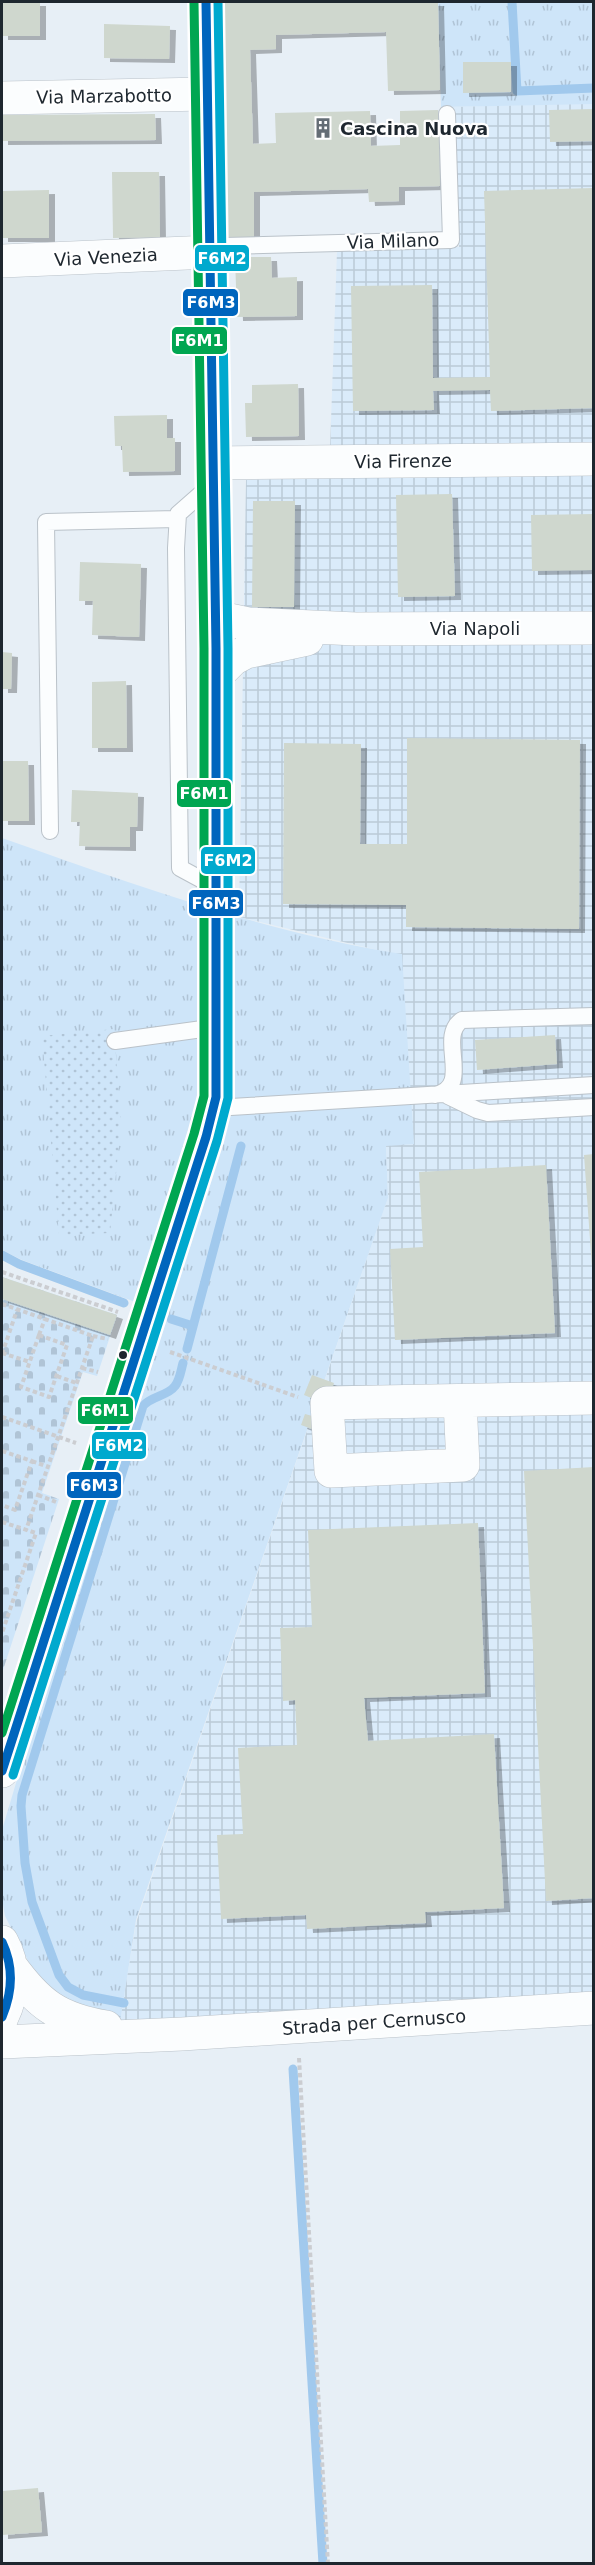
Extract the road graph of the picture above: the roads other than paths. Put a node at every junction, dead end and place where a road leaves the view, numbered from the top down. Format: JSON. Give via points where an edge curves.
{"nodes":[{"id":1,"x":206,"y":2,"type":"edge"},
{"id":2,"x":206,"y":94,"type":"junction"},
{"id":3,"x":2,"y":98,"type":"edge"},
{"id":4,"x":447,"y":114,"type":"dead end"},
{"id":5,"x":210,"y":252,"type":"junction"},
{"id":6,"x":2,"y":261,"type":"edge"},
{"id":7,"x":594,"y":459,"type":"edge"},
{"id":8,"x":213,"y":476,"type":"junction"},
{"id":9,"x":176,"y":519,"type":"junction"},
{"id":10,"x":215,"y":617,"type":"junction"},
{"id":11,"x":594,"y":628,"type":"edge"},
{"id":12,"x":356,"y":629,"type":"junction"},
{"id":13,"x":216,"y":676,"type":"junction"},
{"id":14,"x":50,"y":831,"type":"dead end"},
{"id":15,"x":217,"y":888,"type":"junction"},
{"id":16,"x":594,"y":1016,"type":"edge"},
{"id":17,"x":217,"y":1028,"type":"junction"},
{"id":18,"x":115,"y":1041,"type":"dead end"},
{"id":19,"x":594,"y":1085,"type":"edge"},
{"id":20,"x":436,"y":1096,"type":"junction"},
{"id":21,"x":594,"y":1107,"type":"edge"},
{"id":22,"x":214,"y":1108,"type":"junction"},
{"id":23,"x":594,"y":1398,"type":"edge"},
{"id":24,"x":460,"y":1401,"type":"junction"},
{"id":25,"x":2,"y":1771,"type":"edge"},
{"id":26,"x":6,"y":1953,"type":"edge"},
{"id":27,"x":594,"y":2008,"type":"edge"},
{"id":28,"x":2,"y":2017,"type":"edge"},
{"id":29,"x":155,"y":2034,"type":"junction"},
{"id":30,"x":2,"y":2042,"type":"edge"}],
"edges":[{"from":1,"to":2,"type":"street"},
{"from":2,"to":3,"type":"street","name":"Via Marzabotto"},
{"from":2,"to":5,"type":"street"},
{"from":4,"to":5,"type":"lane","name":"Via Milano","via":[[451,240],[225,246]]},
{"from":5,"to":6,"type":"street","name":"Via Venezia"},
{"from":5,"to":8,"type":"street"},
{"from":7,"to":8,"type":"street","name":"Via Firenze"},
{"from":8,"to":9,"type":"lane"},
{"from":8,"to":10,"type":"street"},
{"from":9,"to":14,"type":"lane","via":[[46,522]]},
{"from":9,"to":15,"type":"lane","via":[[180,868]]},
{"from":10,"to":12,"type":"street","name":"Via Napoli","via":[[248,624]]},
{"from":10,"to":13,"type":"street"},
{"from":11,"to":12,"type":"street","name":"Via Napoli"},
{"from":12,"to":13,"type":"street","name":"Via Napoli","via":[[246,652]]},
{"from":13,"to":15,"type":"street"},
{"from":15,"to":17,"type":"street"},
{"from":16,"to":20,"type":"lane","via":[[462,1020],[453,1030],[452,1084]]},
{"from":17,"to":18,"type":"lane"},
{"from":17,"to":22,"type":"street"},
{"from":19,"to":20,"type":"lane"},
{"from":20,"to":21,"type":"lane","via":[[452,1098],[488,1113]]},
{"from":20,"to":22,"type":"lane"},
{"from":22,"to":25,"type":"street"},
{"from":23,"to":24,"type":"street"},
{"from":24,"to":24,"type":"street","via":[[463,1465],[331,1471],[327,1403]]},
{"from":26,"to":28,"type":"street","via":[[10,1991]]},
{"from":26,"to":29,"type":"street","name":"Strada per Cernusco","via":[[31,1992],[56,2012],[81,2022]]},
{"from":27,"to":29,"type":"street","name":"Strada per Cernusco"},
{"from":29,"to":30,"type":"street","name":"Strada per Cernusco"}]}
